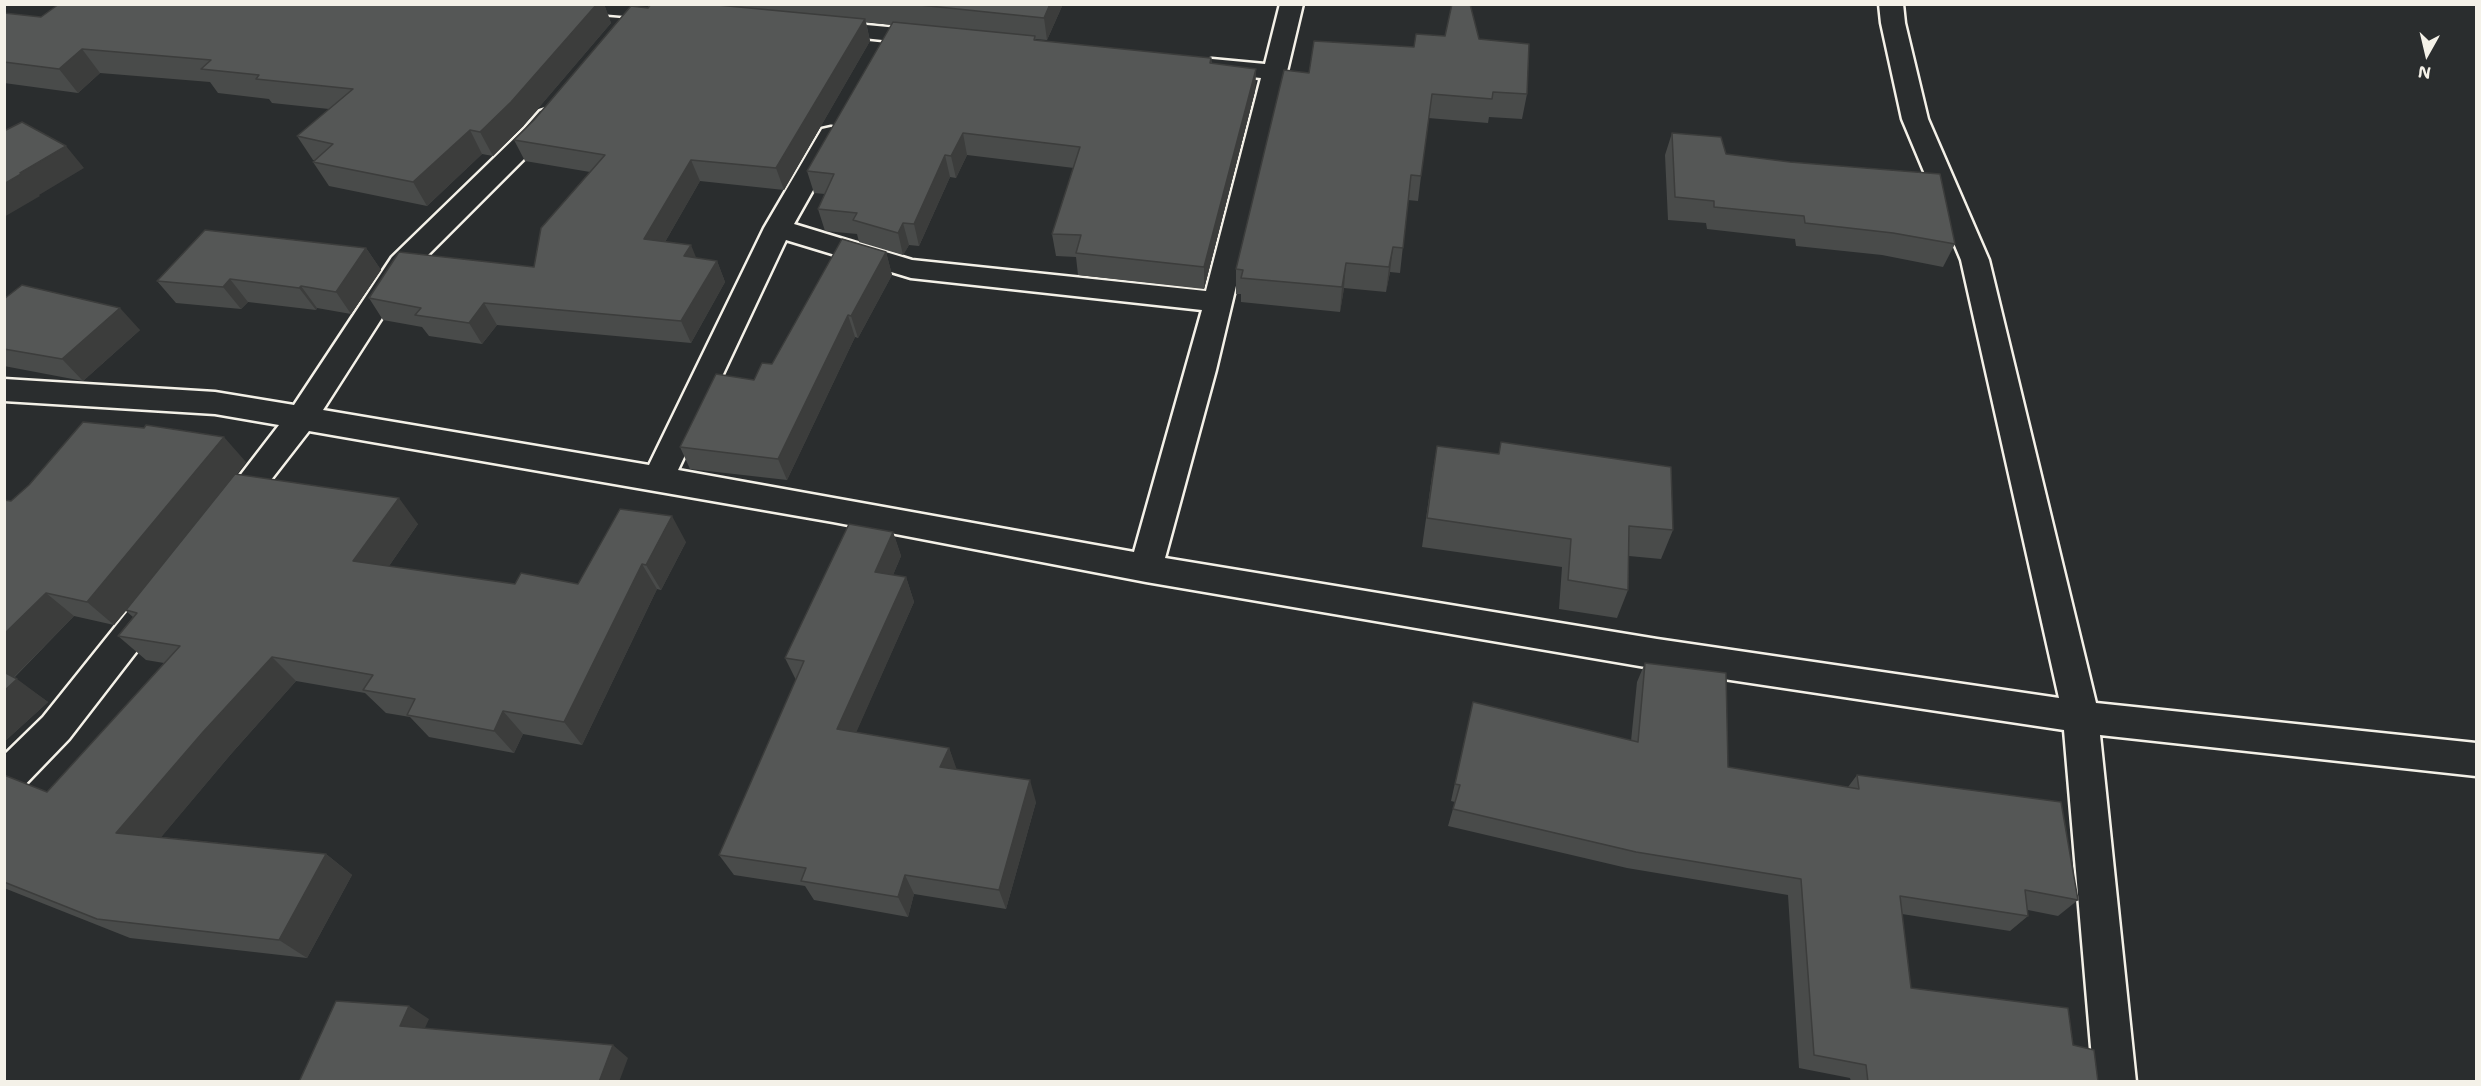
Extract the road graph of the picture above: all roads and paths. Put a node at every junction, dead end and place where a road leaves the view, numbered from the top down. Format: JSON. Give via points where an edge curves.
{"nodes":[{"id":1,"x":565,"y":4,"type":"edge"},
{"id":2,"x":1292,"y":4,"type":"edge"},
{"id":3,"x":1891,"y":4,"type":"edge"},
{"id":4,"x":641,"y":7,"type":"edge"},
{"id":5,"x":698,"y":15,"type":"edge"},
{"id":6,"x":805,"y":26,"type":"edge"},
{"id":7,"x":617,"y":34,"type":"edge"},
{"id":8,"x":947,"y":40,"type":"edge"},
{"id":9,"x":1193,"y":64,"type":"edge"},
{"id":10,"x":1275,"y":72,"type":"junction"},
{"id":11,"x":564,"y":98,"type":"edge"},
{"id":12,"x":842,"y":116,"type":"edge"},
{"id":13,"x":778,"y":228,"type":"junction"},
{"id":14,"x":1218,"y":302,"type":"junction"},
{"id":15,"x":4,"y":390,"type":"edge"},
{"id":16,"x":302,"y":418,"type":"junction"},
{"id":17,"x":658,"y":479,"type":"junction"},
{"id":18,"x":212,"y":531,"type":"edge"},
{"id":19,"x":1146,"y":568,"type":"junction"},
{"id":20,"x":175,"y":578,"type":"edge"},
{"id":21,"x":2080,"y":717,"type":"junction"},
{"id":22,"x":2476,"y":760,"type":"edge"},
{"id":23,"x":4,"y":781,"type":"edge"},
{"id":24,"x":2115,"y":1082,"type":"edge"}],
"edges":[{"from":1,"to":4,"type":"street"},
{"from":2,"to":10,"type":"street"},
{"from":3,"to":21,"type":"street","via":[[1915,119],[1976,260]]},
{"from":4,"to":5,"type":"street"},
{"from":4,"to":7,"type":"street"},
{"from":6,"to":8,"type":"street","via":[[883,44]]},
{"from":9,"to":10,"type":"street"},
{"from":10,"to":14,"type":"street"},
{"from":11,"to":16,"type":"street","via":[[534,134],[402,264]]},
{"from":12,"to":13,"type":"street"},
{"from":13,"to":14,"type":"street","via":[[911,269]]},
{"from":13,"to":17,"type":"street"},
{"from":14,"to":19,"type":"street"},
{"from":15,"to":16,"type":"street","via":[[215,403]]},
{"from":16,"to":17,"type":"street"},
{"from":16,"to":18,"type":"street"},
{"from":17,"to":19,"type":"street"},
{"from":19,"to":21,"type":"street","via":[[1645,652]]},
{"from":20,"to":23,"type":"street","via":[[56,728]]},
{"from":21,"to":22,"type":"street"},
{"from":21,"to":24,"type":"street"}]}
